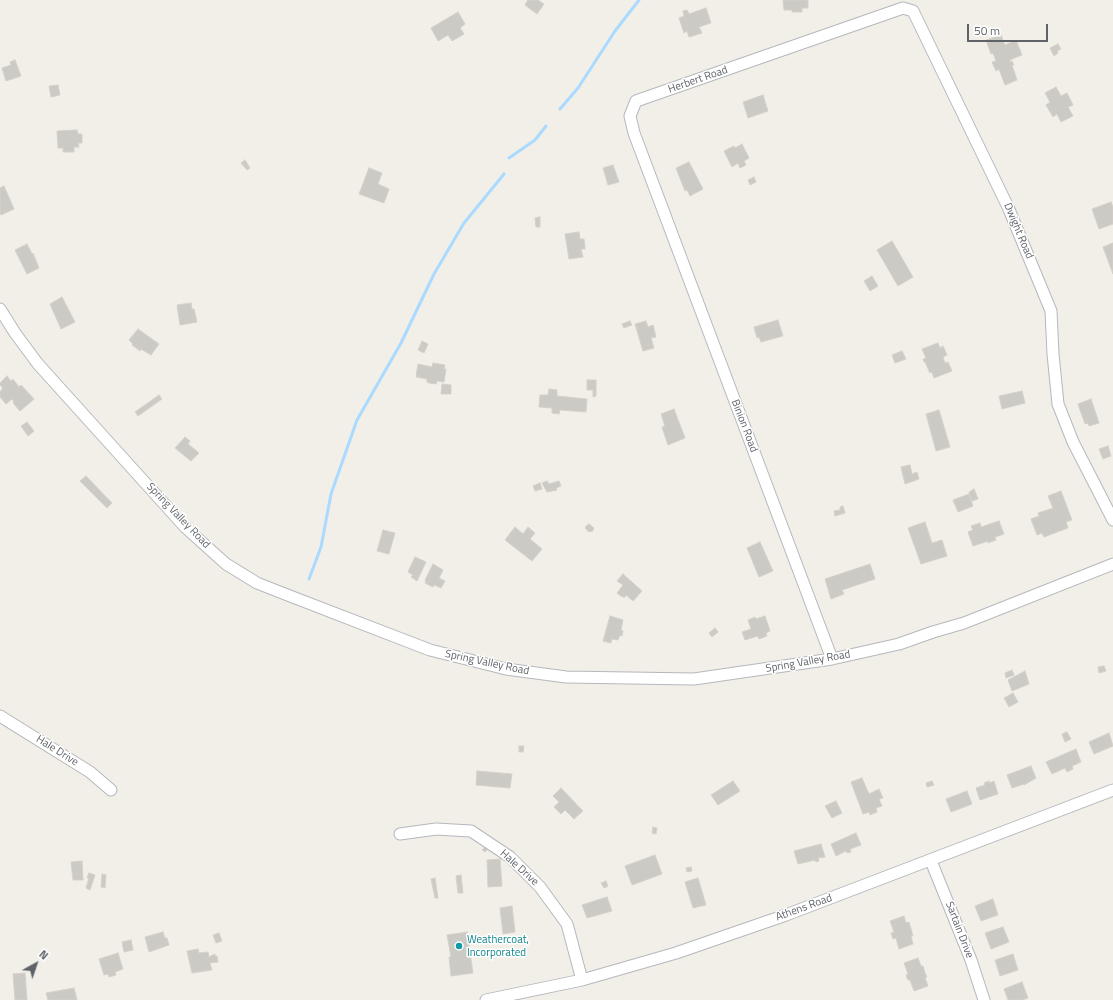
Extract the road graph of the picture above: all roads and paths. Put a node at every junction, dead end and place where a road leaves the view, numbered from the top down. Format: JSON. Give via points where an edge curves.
{"nodes":[{"id":1,"x":851,"y":26,"type":"joint"},
{"id":2,"x":656,"y":192,"type":"joint"},
{"id":3,"x":0,"y":309,"type":"edge"},
{"id":4,"x":1113,"y":520,"type":"edge"},
{"id":5,"x":1113,"y":564,"type":"edge"},
{"id":6,"x":832,"y":659,"type":"junction"},
{"id":7,"x":0,"y":716,"type":"edge"},
{"id":8,"x":111,"y":790,"type":"dead end"},
{"id":9,"x":1113,"y":790,"type":"edge"},
{"id":10,"x":400,"y":834,"type":"dead end"},
{"id":11,"x":931,"y":860,"type":"junction"},
{"id":12,"x":582,"y":980,"type":"junction"},
{"id":13,"x":486,"y":1000,"type":"edge"},
{"id":14,"x":984,"y":1000,"type":"edge"}],
"edges":[{"from":1,"to":2,"type":"street","name":"Herbert Road","via":[[636,101],[630,116],[631,122]]},
{"from":1,"to":4,"type":"street","name":"Dwight Road","via":[[903,8],[913,11],[1008,207],[1051,311],[1058,404],[1073,442]]},
{"from":2,"to":6,"type":"street","name":"Binion Road"},
{"from":3,"to":6,"type":"street","name":"Spring Valley Road","via":[[38,364],[185,527],[226,564],[257,583],[430,650],[506,669],[566,678],[694,680]]},
{"from":5,"to":6,"type":"street","name":"Spring Valley Road","via":[[964,623],[899,644]]},
{"from":7,"to":8,"type":"street","name":"Hale Drive","via":[[90,772]]},
{"from":9,"to":11,"type":"street","name":"Athens Road"},
{"from":10,"to":12,"type":"street","name":"Hale Drive","via":[[436,829],[471,831],[510,857],[540,887],[567,924]]},
{"from":11,"to":12,"type":"street","name":"Athens Road","via":[[676,954]]},
{"from":11,"to":14,"type":"street","name":"Sartain Drive","via":[[971,960]]},
{"from":12,"to":13,"type":"street","name":"Athens Road"}]}
